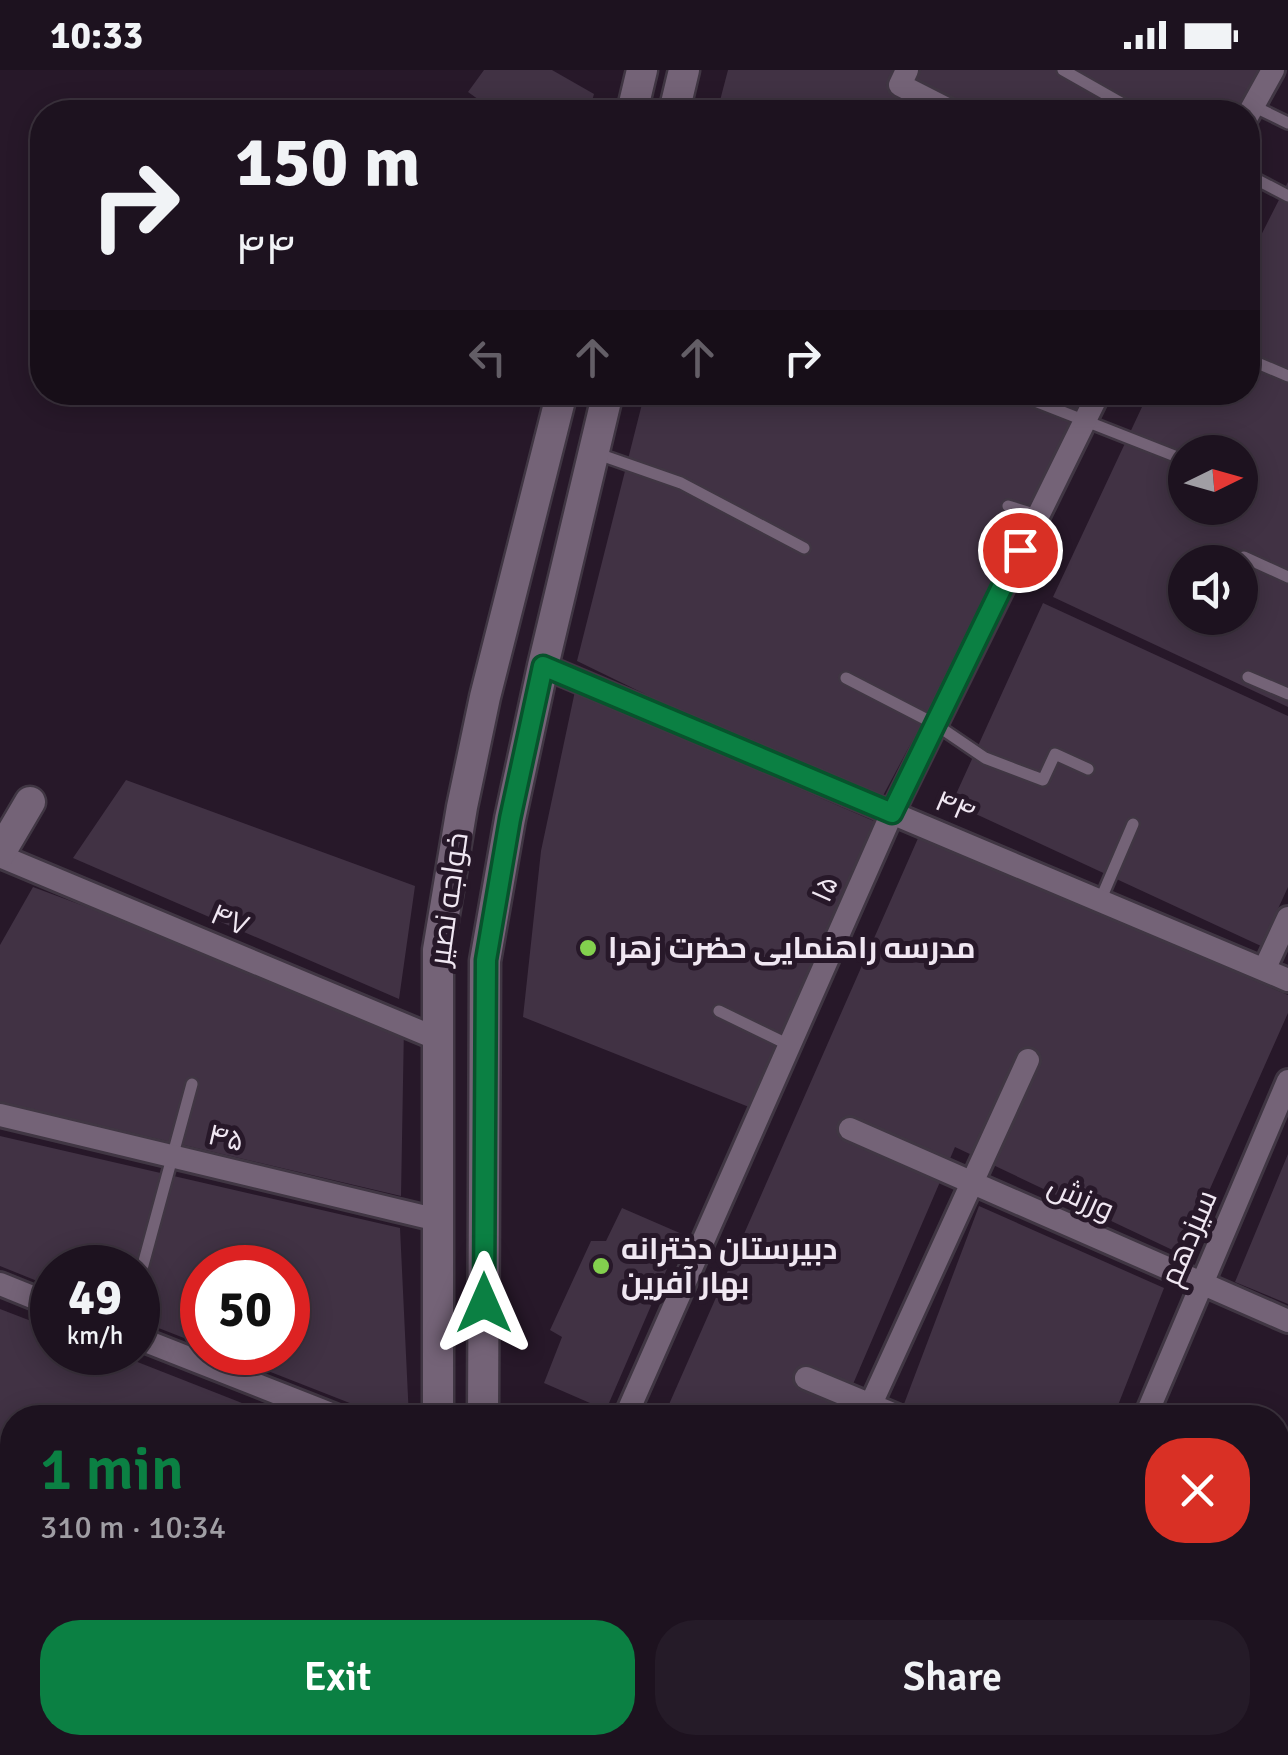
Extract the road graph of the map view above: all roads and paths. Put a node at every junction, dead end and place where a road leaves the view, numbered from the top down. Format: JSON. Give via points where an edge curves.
{"nodes":[{"id":1,"x":642,"y":70,"type":"edge"},
{"id":2,"x":684,"y":70,"type":"edge"},
{"id":3,"x":907,"y":70,"type":"edge"},
{"id":4,"x":1063,"y":70,"type":"edge"},
{"id":5,"x":1272,"y":70,"type":"edge"},
{"id":6,"x":635,"y":100,"type":"edge"},
{"id":7,"x":677,"y":100,"type":"edge"},
{"id":8,"x":930,"y":100,"type":"edge"},
{"id":9,"x":1116,"y":100,"type":"edge"},
{"id":10,"x":1256,"y":100,"type":"edge"},
{"id":11,"x":1260,"y":113,"type":"edge"},
{"id":12,"x":1288,"y":122,"type":"edge"},
{"id":13,"x":1260,"y":181,"type":"edge"},
{"id":14,"x":1288,"y":196,"type":"edge"},
{"id":15,"x":1260,"y":364,"type":"edge"},
{"id":16,"x":1288,"y":376,"type":"edge"},
{"id":17,"x":559,"y":405,"type":"edge"},
{"id":18,"x":605,"y":405,"type":"edge"},
{"id":19,"x":1044,"y":405,"type":"edge"},
{"id":20,"x":1092,"y":405,"type":"edge"},
{"id":21,"x":1084,"y":421,"type":"junction"},
{"id":22,"x":594,"y":452,"type":"junction"},
{"id":23,"x":1168,"y":453,"type":"edge"},
{"id":24,"x":1008,"y":506,"type":"dead end"},
{"id":25,"x":1037,"y":515,"type":"junction"},
{"id":26,"x":804,"y":548,"type":"dead end"},
{"id":27,"x":1258,"y":564,"type":"edge"},
{"id":28,"x":1288,"y":577,"type":"edge"},
{"id":29,"x":543,"y":666,"type":"junction"},
{"id":30,"x":846,"y":678,"type":"dead end"},
{"id":31,"x":1248,"y":678,"type":"dead end"},
{"id":32,"x":1288,"y":694,"type":"edge"},
{"id":33,"x":935,"y":724,"type":"junction"},
{"id":34,"x":1088,"y":769,"type":"dead end"},
{"id":35,"x":30,"y":802,"type":"dead end"},
{"id":36,"x":892,"y":813,"type":"junction"},
{"id":37,"x":1133,"y":824,"type":"dead end"},
{"id":38,"x":0,"y":855,"type":"edge"},
{"id":39,"x":1100,"y":900,"type":"junction"},
{"id":40,"x":1288,"y":918,"type":"edge"},
{"id":41,"x":1264,"y":970,"type":"junction"},
{"id":42,"x":1288,"y":980,"type":"edge"},
{"id":43,"x":719,"y":1011,"type":"dead end"},
{"id":44,"x":438,"y":1038,"type":"junction"},
{"id":45,"x":789,"y":1045,"type":"junction"},
{"id":46,"x":1028,"y":1060,"type":"dead end"},
{"id":47,"x":1288,"y":1081,"type":"edge"},
{"id":48,"x":192,"y":1084,"type":"dead end"},
{"id":49,"x":0,"y":1115,"type":"edge"},
{"id":50,"x":850,"y":1129,"type":"dead end"},
{"id":51,"x":171,"y":1156,"type":"junction"},
{"id":52,"x":972,"y":1183,"type":"junction"},
{"id":53,"x":438,"y":1220,"type":"junction"},
{"id":54,"x":148,"y":1245,"type":"edge"},
{"id":55,"x":0,"y":1284,"type":"edge"},
{"id":56,"x":1202,"y":1284,"type":"junction"},
{"id":57,"x":30,"y":1296,"type":"edge"},
{"id":58,"x":1288,"y":1321,"type":"edge"},
{"id":59,"x":160,"y":1347,"type":"edge"},
{"id":60,"x":806,"y":1378,"type":"dead end"},
{"id":61,"x":871,"y":1404,"type":"joint"},
{"id":62,"x":307,"y":1405,"type":"edge"},
{"id":63,"x":438,"y":1405,"type":"edge"},
{"id":64,"x":483,"y":1405,"type":"edge"},
{"id":65,"x":630,"y":1405,"type":"edge"},
{"id":66,"x":1150,"y":1405,"type":"edge"}],
"edges":[{"from":1,"to":6,"type":"main road"},
{"from":2,"to":7,"type":"main road"},
{"from":3,"to":8,"type":"street","via":[[900,85]]},
{"from":4,"to":9,"type":"lane"},
{"from":5,"to":10,"type":"street"},
{"from":11,"to":12,"type":"lane"},
{"from":13,"to":14,"type":"lane"},
{"from":15,"to":16,"type":"lane"},
{"from":17,"to":44,"type":"main road","name":"خواجه نصیر","via":[[462,807],[438,950]]},
{"from":18,"to":22,"type":"main road","name":"خواجه نصیر"},
{"from":19,"to":21,"type":"lane"},
{"from":20,"to":21,"type":"street","name":"۱۵"},
{"from":21,"to":23,"type":"lane"},
{"from":21,"to":25,"type":"street","name":"۱۵"},
{"from":22,"to":26,"type":"lane","via":[[681,482]]},
{"from":22,"to":29,"type":"main road","name":"خواجه نصیر"},
{"from":24,"to":25,"type":"lane"},
{"from":25,"to":33,"type":"street","name":"۱۵"},
{"from":27,"to":28,"type":"lane"},
{"from":29,"to":36,"type":"street","name":"۴۴"},
{"from":29,"to":64,"type":"main road","name":"خواجه نصیر","via":[[486,960]]},
{"from":30,"to":33,"type":"lane"},
{"from":31,"to":32,"type":"lane"},
{"from":33,"to":34,"type":"lane","via":[[984,758],[1043,780],[1055,754]]},
{"from":33,"to":36,"type":"street","name":"۱۵"},
{"from":35,"to":38,"type":"main road"},
{"from":36,"to":39,"type":"street","name":"۴۴"},
{"from":36,"to":45,"type":"street","name":"۱۵"},
{"from":37,"to":39,"type":"lane"},
{"from":38,"to":44,"type":"street","name":"۴۷"},
{"from":39,"to":41,"type":"street","name":"۴۴"},
{"from":40,"to":41,"type":"street"},
{"from":41,"to":42,"type":"street","name":"۴۴"},
{"from":43,"to":45,"type":"lane"},
{"from":44,"to":53,"type":"main road","name":"خواجه نصیر"},
{"from":45,"to":65,"type":"street","name":"۱۵"},
{"from":46,"to":52,"type":"street"},
{"from":47,"to":56,"type":"street","name":"سیزدهم"},
{"from":48,"to":51,"type":"lane"},
{"from":49,"to":51,"type":"street","name":"۴۵"},
{"from":50,"to":52,"type":"street","name":"ورزش"},
{"from":51,"to":53,"type":"street","name":"۴۵"},
{"from":51,"to":54,"type":"lane"},
{"from":52,"to":56,"type":"street","name":"ورزش"},
{"from":52,"to":61,"type":"street"},
{"from":53,"to":63,"type":"main road","name":"خواجه نصیر"},
{"from":55,"to":57,"type":"street"},
{"from":56,"to":58,"type":"street","name":"ورزش"},
{"from":56,"to":66,"type":"street","name":"سیزدهم"},
{"from":59,"to":62,"type":"street"},
{"from":60,"to":61,"type":"street"}]}
